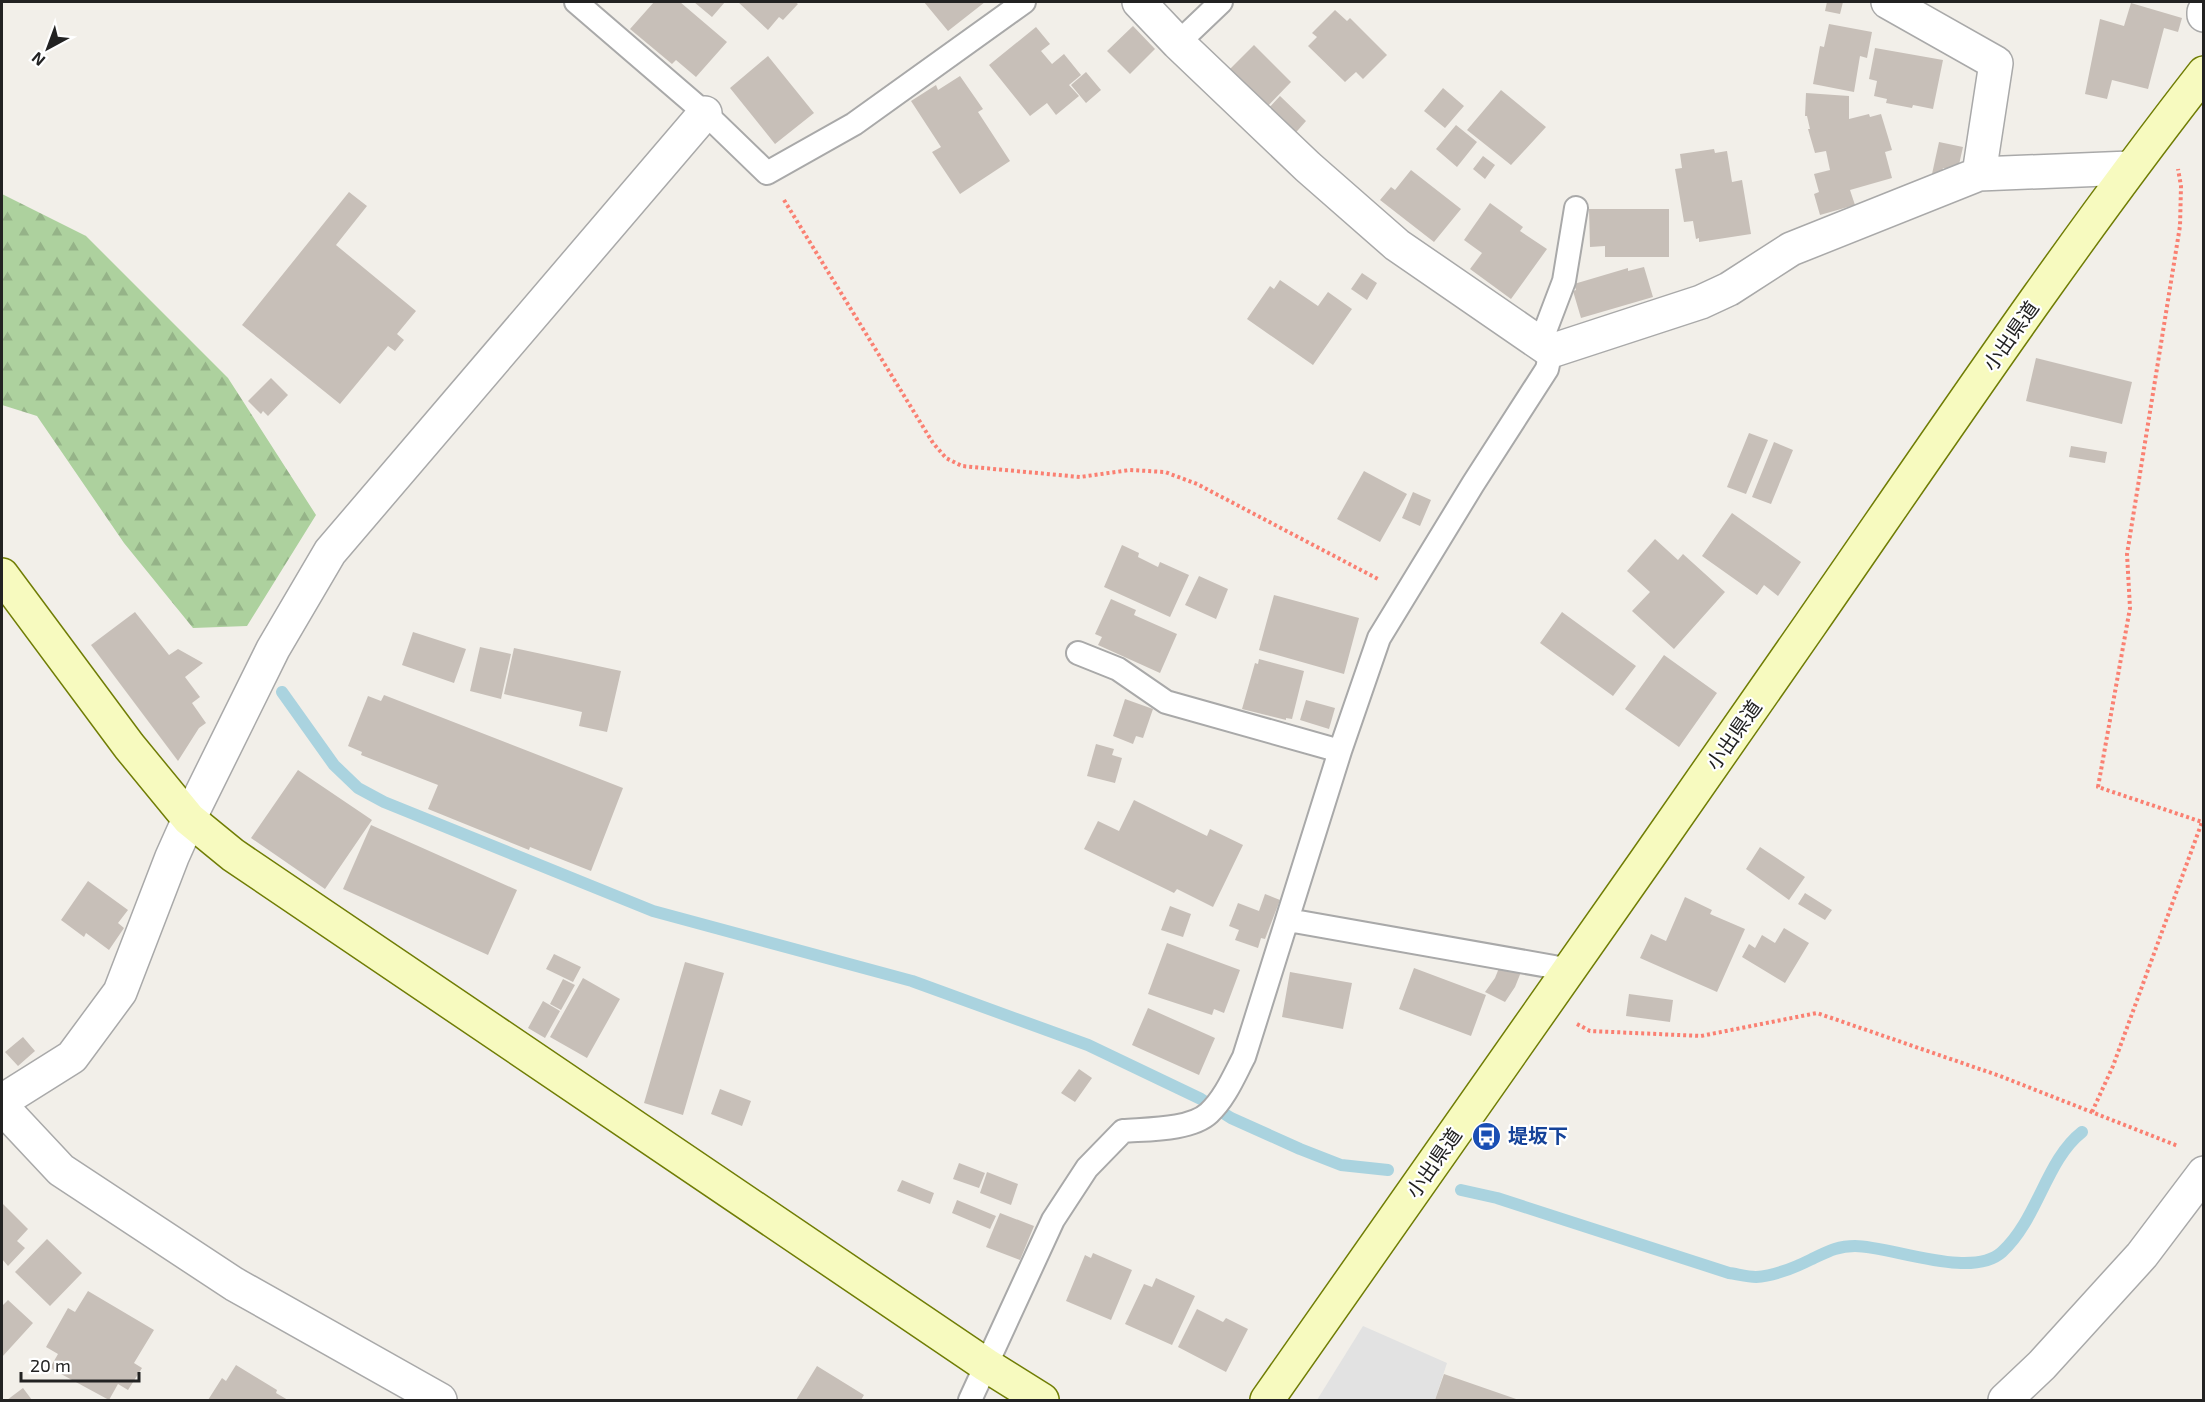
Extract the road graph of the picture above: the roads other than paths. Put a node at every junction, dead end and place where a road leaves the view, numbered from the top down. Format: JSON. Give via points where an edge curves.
{"nodes":[{"id":1,"x":576,"y":2,"type":"edge"},
{"id":2,"x":1024,"y":2,"type":"edge"},
{"id":3,"x":1139,"y":2,"type":"edge"},
{"id":4,"x":1221,"y":2,"type":"edge"},
{"id":5,"x":1888,"y":2,"type":"edge"},
{"id":6,"x":1178,"y":43,"type":"junction"},
{"id":7,"x":2204,"y":73,"type":"edge"},
{"id":8,"x":705,"y":112,"type":"junction"},
{"id":9,"x":2130,"y":168,"type":"junction"},
{"id":10,"x":1979,"y":174,"type":"junction"},
{"id":11,"x":1576,"y":208,"type":"dead end"},
{"id":12,"x":1551,"y":351,"type":"junction"},
{"id":13,"x":2,"y":575,"type":"edge"},
{"id":14,"x":1078,"y":653,"type":"dead end"},
{"id":15,"x":1340,"y":752,"type":"junction"},
{"id":16,"x":189,"y":819,"type":"junction"},
{"id":17,"x":1288,"y":920,"type":"junction"},
{"id":18,"x":1570,"y":970,"type":"junction"},
{"id":19,"x":2,"y":1101,"type":"edge"},
{"id":20,"x":2,"y":1107,"type":"edge"},
{"id":21,"x":2204,"y":1173,"type":"edge"},
{"id":22,"x":986,"y":1365,"type":"junction"},
{"id":23,"x":440,"y":1401,"type":"edge"},
{"id":24,"x":970,"y":1401,"type":"edge"},
{"id":25,"x":1042,"y":1401,"type":"edge"},
{"id":26,"x":1267,"y":1401,"type":"edge"},
{"id":27,"x":2005,"y":1401,"type":"edge"}],
"edges":[{"from":1,"to":8,"type":"lane"},
{"from":2,"to":8,"type":"lane","via":[[854,124],[767,173]]},
{"from":3,"to":6,"type":"street"},
{"from":4,"to":6,"type":"lane"},
{"from":5,"to":10,"type":"street","via":[[1996,63]]},
{"from":6,"to":12,"type":"street","via":[[1308,167],[1397,245]]},
{"from":7,"to":9,"type":"main road","name":"小出県道"},
{"from":8,"to":16,"type":"street","via":[[330,552],[273,649]]},
{"from":9,"to":10,"type":"street"},
{"from":9,"to":18,"type":"main road","name":"小出県道"},
{"from":10,"to":12,"type":"street","via":[[1791,249],[1729,289],[1701,302]]},
{"from":11,"to":12,"type":"lane","via":[[1564,281],[1545,331]]},
{"from":12,"to":15,"type":"lane","via":[[1547,369],[1379,638]]},
{"from":13,"to":16,"type":"main road","via":[[129,746]]},
{"from":14,"to":15,"type":"lane","via":[[1118,669],[1166,702]]},
{"from":15,"to":17,"type":"lane"},
{"from":16,"to":19,"type":"street","via":[[120,992],[72,1057]]},
{"from":16,"to":22,"type":"main road","via":[[233,855]]},
{"from":17,"to":18,"type":"lane"},
{"from":17,"to":22,"type":"lane","via":[[1244,1057],[1226,1093],[1197,1121],[1123,1131],[1087,1168],[1053,1220]]},
{"from":18,"to":26,"type":"main road","name":"小出県道"},
{"from":20,"to":23,"type":"street","via":[[61,1170],[234,1284]]},
{"from":21,"to":27,"type":"street","via":[[2142,1255]]},
{"from":22,"to":24,"type":"lane"},
{"from":22,"to":25,"type":"main road"}]}
